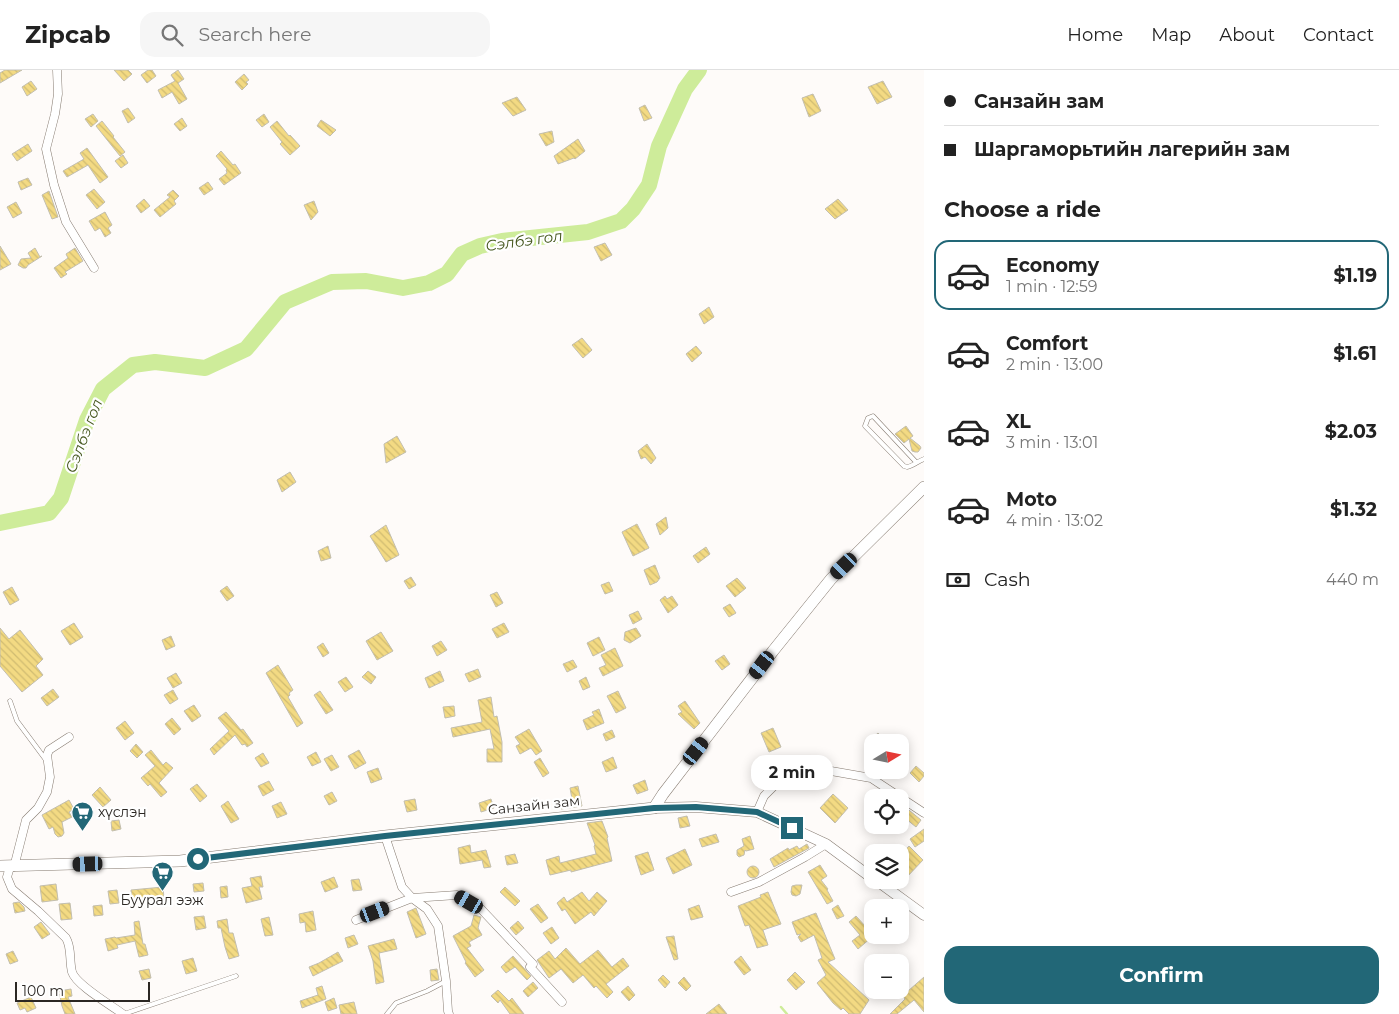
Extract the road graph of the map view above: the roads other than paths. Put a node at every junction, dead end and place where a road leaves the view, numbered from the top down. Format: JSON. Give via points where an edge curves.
{"nodes":[{"id":1,"x":57,"y":70,"type":"edge"},
{"id":2,"x":94,"y":268,"type":"dead end"},
{"id":3,"x":924,"y":459,"type":"edge"},
{"id":4,"x":916,"y":462,"type":"junction"},
{"id":5,"x":924,"y":487,"type":"edge"},
{"id":6,"x":10,"y":701,"type":"dead end"},
{"id":7,"x":69,"y":737,"type":"dead end"},
{"id":8,"x":47,"y":762,"type":"junction"},
{"id":9,"x":654,"y":808,"type":"junction"},
{"id":10,"x":757,"y":812,"type":"junction"},
{"id":11,"x":924,"y":813,"type":"edge"},
{"id":12,"x":385,"y":836,"type":"junction"},
{"id":13,"x":826,"y":844,"type":"junction"},
{"id":14,"x":8,"y":867,"type":"edge"},
{"id":15,"x":864,"y":872,"type":"edge"},
{"id":16,"x":888,"y":889,"type":"edge"},
{"id":17,"x":731,"y":892,"type":"dead end"},
{"id":18,"x":412,"y":898,"type":"junction"},
{"id":19,"x":924,"y":915,"type":"edge"},
{"id":20,"x":356,"y":920,"type":"dead end"},
{"id":21,"x":236,"y":976,"type":"dead end"},
{"id":22,"x":446,"y":981,"type":"junction"},
{"id":23,"x":562,"y":1002,"type":"dead end"},
{"id":24,"x":123,"y":1014,"type":"edge"},
{"id":25,"x":387,"y":1014,"type":"edge"},
{"id":26,"x":449,"y":1014,"type":"edge"}],
"edges":[{"from":1,"to":2,"type":"street","via":[[58,94],[46,149],[66,222]]},
{"from":3,"to":4,"type":"lane"},
{"from":4,"to":4,"type":"lane","via":[[873,416],[868,418],[865,426],[904,466],[910,467]]},
{"from":5,"to":9,"type":"main road","via":[[831,579]]},
{"from":6,"to":8,"type":"lane","via":[[17,721]]},
{"from":7,"to":8,"type":"street","via":[[49,750]]},
{"from":8,"to":14,"type":"street","via":[[50,777],[47,792],[26,820]]},
{"from":9,"to":10,"type":"street","via":[[696,807]]},
{"from":9,"to":12,"type":"main road","name":"Санзайн зам"},
{"from":10,"to":11,"type":"street","via":[[764,796],[790,770],[798,770],[831,771],[871,778]]},
{"from":10,"to":13,"type":"street"},
{"from":12,"to":14,"type":"main road","name":"Санзайн зам","via":[[180,861]]},
{"from":12,"to":18,"type":"street","via":[[402,887]]},
{"from":13,"to":15,"type":"street"},
{"from":13,"to":17,"type":"street","via":[[759,882]]},
{"from":14,"to":24,"type":"street","via":[[6,877],[12,889],[69,942],[76,981]]},
{"from":16,"to":19,"type":"street"},
{"from":18,"to":20,"type":"street"},
{"from":18,"to":22,"type":"street","via":[[427,910],[438,926]]},
{"from":18,"to":23,"type":"street","via":[[457,895],[481,909],[533,964],[530,967]]},
{"from":21,"to":24,"type":"lane"},
{"from":22,"to":25,"type":"lane","via":[[396,1003]]},
{"from":22,"to":26,"type":"street"}]}
